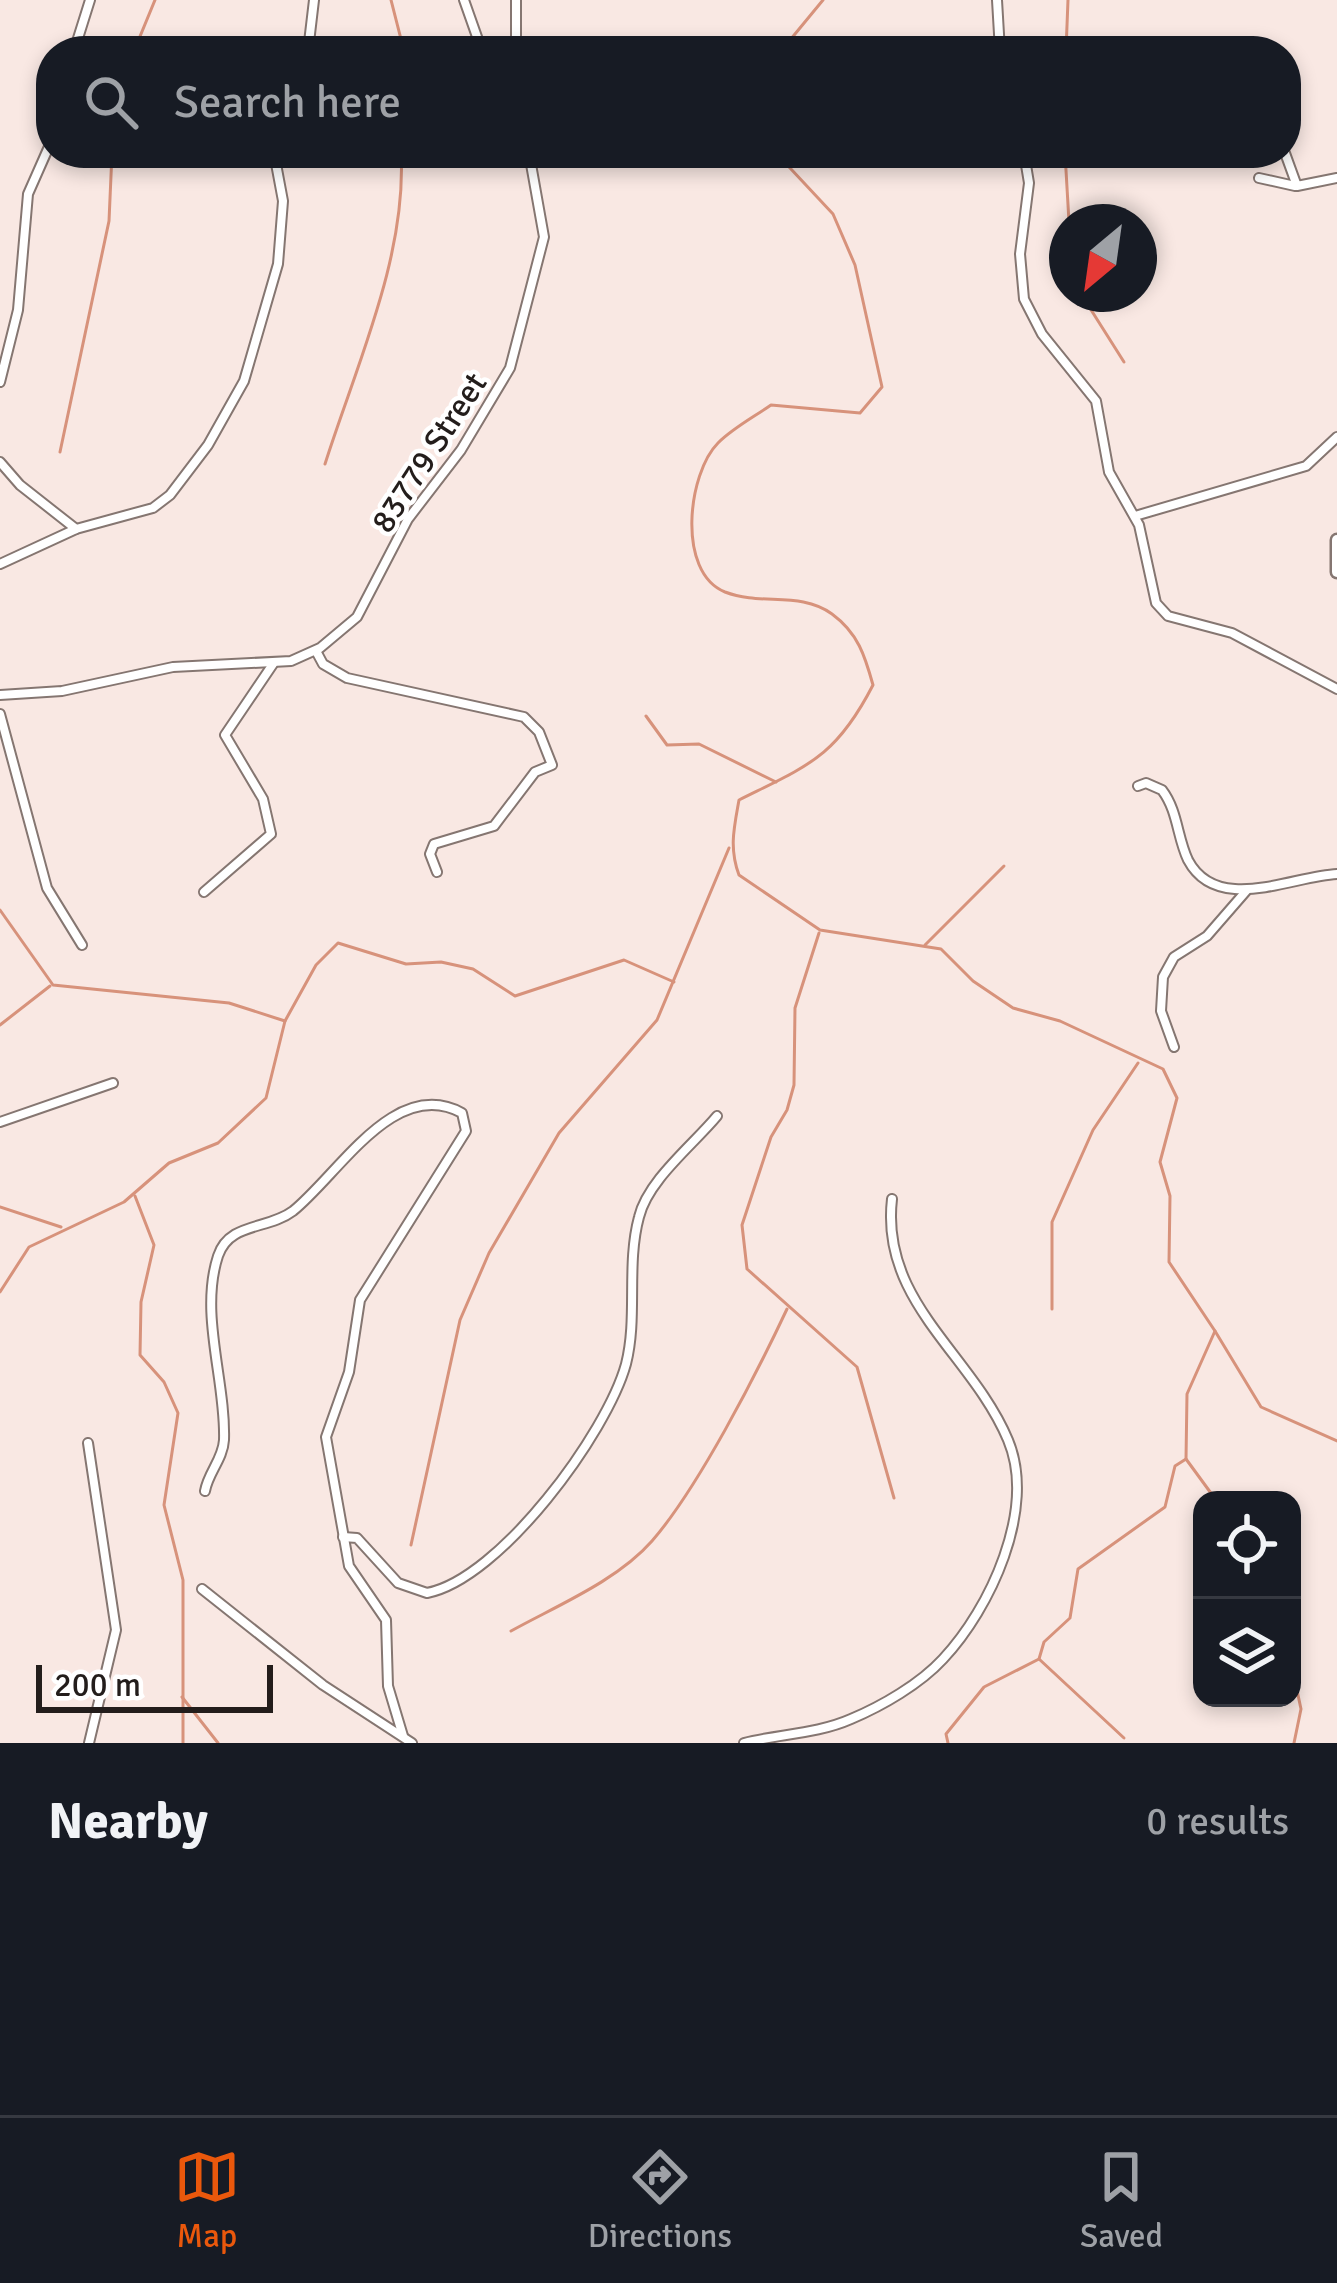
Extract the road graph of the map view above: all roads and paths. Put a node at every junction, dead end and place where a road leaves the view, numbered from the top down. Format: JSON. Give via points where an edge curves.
{"nodes":[{"id":1,"x":90,"y":0,"type":"edge"},
{"id":2,"x":314,"y":0,"type":"edge"},
{"id":3,"x":464,"y":0,"type":"edge"},
{"id":4,"x":516,"y":0,"type":"edge"},
{"id":5,"x":997,"y":0,"type":"edge"},
{"id":6,"x":79,"y":36,"type":"edge"},
{"id":7,"x":310,"y":36,"type":"edge"},
{"id":8,"x":477,"y":36,"type":"edge"},
{"id":9,"x":516,"y":36,"type":"edge"},
{"id":10,"x":999,"y":36,"type":"edge"},
{"id":11,"x":40,"y":168,"type":"edge"},
{"id":12,"x":277,"y":168,"type":"edge"},
{"id":13,"x":532,"y":168,"type":"edge"},
{"id":14,"x":1026,"y":168,"type":"edge"},
{"id":15,"x":1290,"y":168,"type":"edge"},
{"id":16,"x":1258,"y":178,"type":"dead end"},
{"id":17,"x":1337,"y":178,"type":"edge"},
{"id":18,"x":1297,"y":186,"type":"junction"},
{"id":19,"x":0,"y":382,"type":"edge"},
{"id":20,"x":1337,"y":437,"type":"edge"},
{"id":21,"x":0,"y":462,"type":"edge"},
{"id":22,"x":1135,"y":516,"type":"junction"},
{"id":23,"x":76,"y":529,"type":"junction"},
{"id":24,"x":1337,"y":540,"type":"edge"},
{"id":25,"x":0,"y":564,"type":"edge"},
{"id":26,"x":1337,"y":572,"type":"edge"},
{"id":27,"x":316,"y":651,"type":"junction"},
{"id":28,"x":274,"y":663,"type":"junction"},
{"id":29,"x":1337,"y":689,"type":"edge"},
{"id":30,"x":0,"y":695,"type":"edge"},
{"id":31,"x":0,"y":714,"type":"edge"},
{"id":32,"x":1138,"y":786,"type":"dead end"},
{"id":33,"x":437,"y":872,"type":"dead end"},
{"id":34,"x":1337,"y":874,"type":"edge"},
{"id":35,"x":1247,"y":890,"type":"junction"},
{"id":36,"x":204,"y":892,"type":"dead end"},
{"id":37,"x":82,"y":945,"type":"dead end"},
{"id":38,"x":1174,"y":1047,"type":"dead end"},
{"id":39,"x":113,"y":1083,"type":"dead end"},
{"id":40,"x":717,"y":1116,"type":"dead end"},
{"id":41,"x":0,"y":1121,"type":"edge"},
{"id":42,"x":892,"y":1199,"type":"dead end"},
{"id":43,"x":88,"y":1443,"type":"dead end"},
{"id":44,"x":205,"y":1491,"type":"dead end"},
{"id":45,"x":343,"y":1537,"type":"junction"},
{"id":46,"x":202,"y":1589,"type":"dead end"},
{"id":47,"x":403,"y":1736,"type":"junction"},
{"id":48,"x":89,"y":1743,"type":"edge"},
{"id":49,"x":412,"y":1743,"type":"edge"},
{"id":50,"x":744,"y":1743,"type":"edge"}],
"edges":[{"from":1,"to":6,"type":"street"},
{"from":2,"to":7,"type":"street"},
{"from":3,"to":8,"type":"street"},
{"from":4,"to":9,"type":"street"},
{"from":5,"to":10,"type":"street"},
{"from":11,"to":19,"type":"street","via":[[28,194],[20,294]]},
{"from":12,"to":23,"type":"street","via":[[278,264],[234,403],[163,502]]},
{"from":13,"to":27,"type":"street","name":"83779 Street","via":[[544,237],[510,368],[408,519],[357,616]]},
{"from":14,"to":22,"type":"street","via":[[1024,299],[1096,401],[1109,472]]},
{"from":15,"to":18,"type":"street"},
{"from":16,"to":18,"type":"street"},
{"from":17,"to":18,"type":"street"},
{"from":20,"to":22,"type":"street","via":[[1306,466]]},
{"from":21,"to":23,"type":"street"},
{"from":22,"to":29,"type":"street","via":[[1162,612],[1238,636]]},
{"from":23,"to":25,"type":"street"},
{"from":24,"to":26,"type":"street"},
{"from":27,"to":28,"type":"street","name":"83779 Street"},
{"from":27,"to":33,"type":"street","via":[[347,678],[516,714],[538,732],[552,765],[535,772],[494,826],[434,844]]},
{"from":28,"to":30,"type":"street","name":"83779 Street","via":[[173,667]]},
{"from":28,"to":36,"type":"street","via":[[225,735],[273,828]]},
{"from":31,"to":37,"type":"street","via":[[47,888]]},
{"from":32,"to":35,"type":"street","via":[[1155,784],[1167,796],[1196,870],[1231,891]]},
{"from":34,"to":35,"type":"street"},
{"from":35,"to":38,"type":"street","via":[[1163,976],[1161,1011]]},
{"from":39,"to":41,"type":"street"},
{"from":40,"to":45,"type":"street","via":[[639,1216],[628,1352],[617,1386],[512,1540],[469,1576],[427,1593],[398,1583],[363,1541]]},
{"from":42,"to":50,"type":"street","via":[[893,1244],[909,1297],[965,1364],[1009,1442],[1011,1532],[969,1623],[930,1671],[848,1720]]},
{"from":43,"to":48,"type":"street","via":[[116,1630]]},
{"from":44,"to":45,"type":"street","via":[[224,1445],[212,1287],[222,1246],[234,1233],[286,1216],[407,1108],[442,1104],[468,1124],[360,1300],[349,1372],[328,1426]]},
{"from":45,"to":47,"type":"street","via":[[352,1572],[386,1620],[388,1686]]},
{"from":46,"to":47,"type":"street","via":[[323,1685]]},
{"from":47,"to":49,"type":"street"}]}
